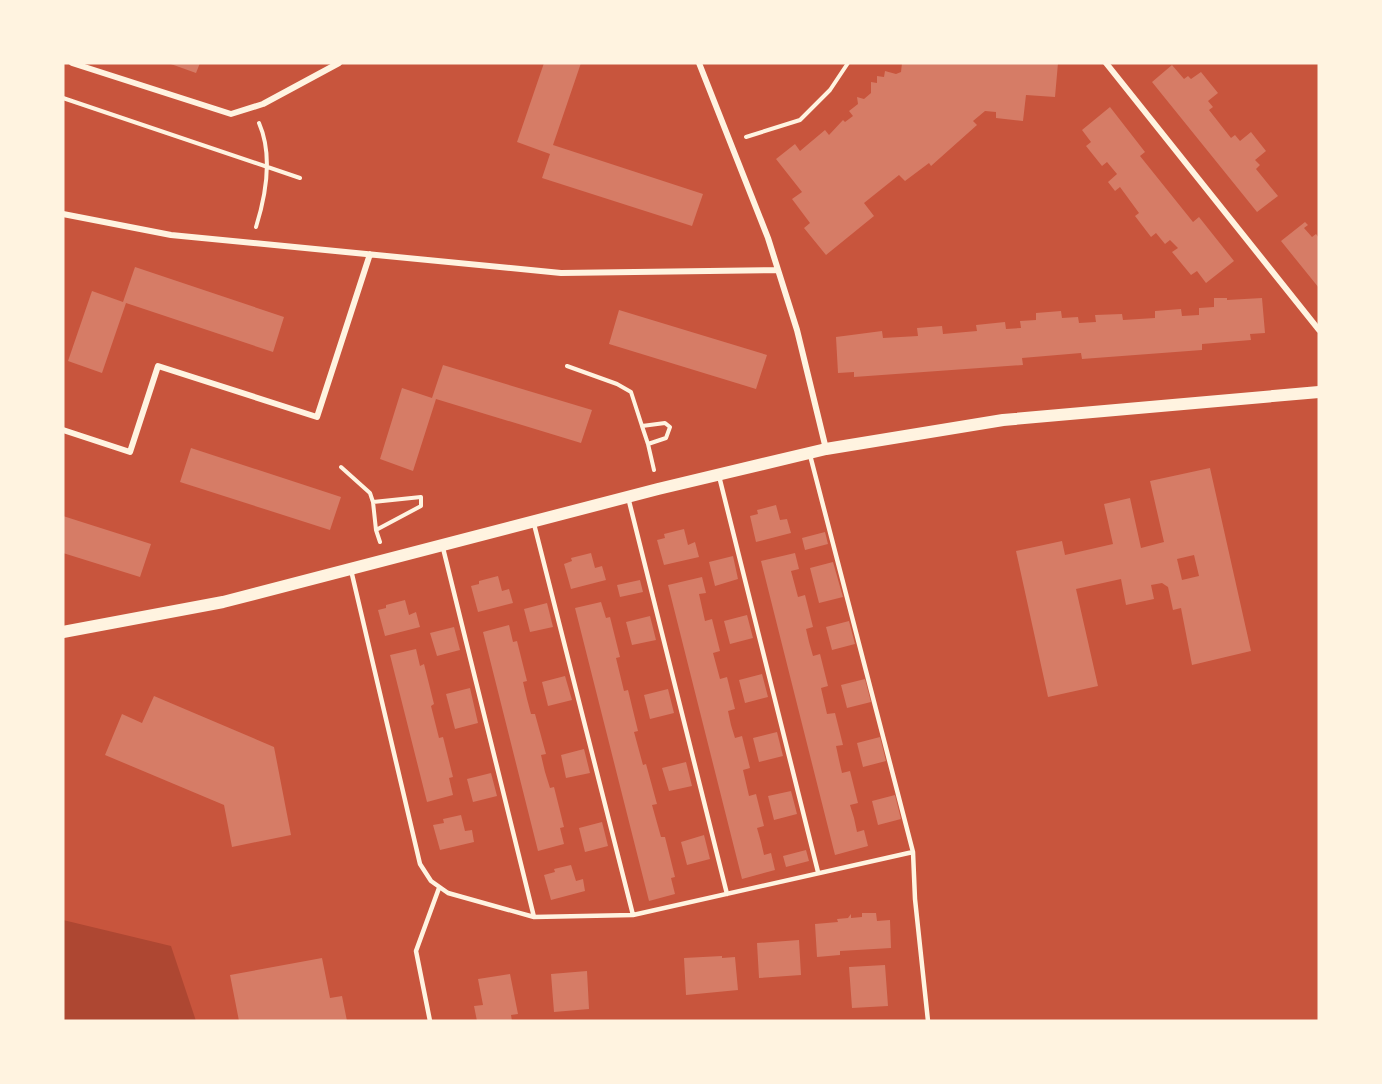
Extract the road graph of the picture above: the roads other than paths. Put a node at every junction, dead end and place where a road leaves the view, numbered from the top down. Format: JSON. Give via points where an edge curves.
{"nodes":[{"id":1,"x":72,"y":63,"type":"edge"},
{"id":2,"x":339,"y":63,"type":"edge"},
{"id":3,"x":699,"y":63,"type":"edge"},
{"id":4,"x":1106,"y":63,"type":"edge"},
{"id":5,"x":63,"y":216,"type":"edge"},
{"id":6,"x":370,"y":254,"type":"junction"},
{"id":7,"x":778,"y":270,"type":"junction"},
{"id":8,"x":1319,"y":330,"type":"edge"},
{"id":9,"x":1319,"y":392,"type":"edge"},
{"id":10,"x":63,"y":430,"type":"edge"},
{"id":11,"x":826,"y":449,"type":"junction"},
{"id":12,"x":809,"y":452,"type":"junction"},
{"id":13,"x":719,"y":474,"type":"junction"},
{"id":14,"x":628,"y":497,"type":"junction"},
{"id":15,"x":533,"y":521,"type":"junction"},
{"id":16,"x":442,"y":545,"type":"junction"},
{"id":17,"x":350,"y":569,"type":"junction"},
{"id":18,"x":63,"y":632,"type":"edge"},
{"id":19,"x":913,"y":852,"type":"junction"},
{"id":20,"x":818,"y":872,"type":"junction"},
{"id":21,"x":439,"y":888,"type":"junction"},
{"id":22,"x":727,"y":894,"type":"junction"},
{"id":23,"x":633,"y":915,"type":"junction"},
{"id":24,"x":534,"y":917,"type":"junction"},
{"id":25,"x":430,"y":1021,"type":"edge"},
{"id":26,"x":928,"y":1021,"type":"edge"}],
"edges":[{"from":1,"to":2,"type":"street","via":[[221,113],[251,110]]},
{"from":3,"to":7,"type":"street"},
{"from":4,"to":8,"type":"street"},
{"from":5,"to":6,"type":"street","via":[[151,232]]},
{"from":6,"to":7,"type":"street","via":[[578,274]]},
{"from":6,"to":10,"type":"street","via":[[317,417],[158,366],[130,452]]},
{"from":7,"to":11,"type":"street"},
{"from":9,"to":11,"type":"main road","via":[[1003,420]]},
{"from":11,"to":12,"type":"main road"},
{"from":12,"to":13,"type":"main road"},
{"from":12,"to":19,"type":"lane"},
{"from":13,"to":14,"type":"main road"},
{"from":13,"to":20,"type":"lane"},
{"from":14,"to":15,"type":"main road"},
{"from":14,"to":22,"type":"lane"},
{"from":15,"to":16,"type":"main road"},
{"from":15,"to":23,"type":"lane"},
{"from":16,"to":17,"type":"main road"},
{"from":16,"to":24,"type":"lane"},
{"from":17,"to":18,"type":"main road","via":[[191,609]]},
{"from":17,"to":21,"type":"lane","via":[[420,864],[424,874]]},
{"from":19,"to":20,"type":"lane"},
{"from":19,"to":26,"type":"lane"},
{"from":20,"to":22,"type":"lane"},
{"from":21,"to":24,"type":"lane"},
{"from":21,"to":25,"type":"lane","via":[[416,951]]},
{"from":22,"to":23,"type":"lane"},
{"from":23,"to":24,"type":"lane"}]}
